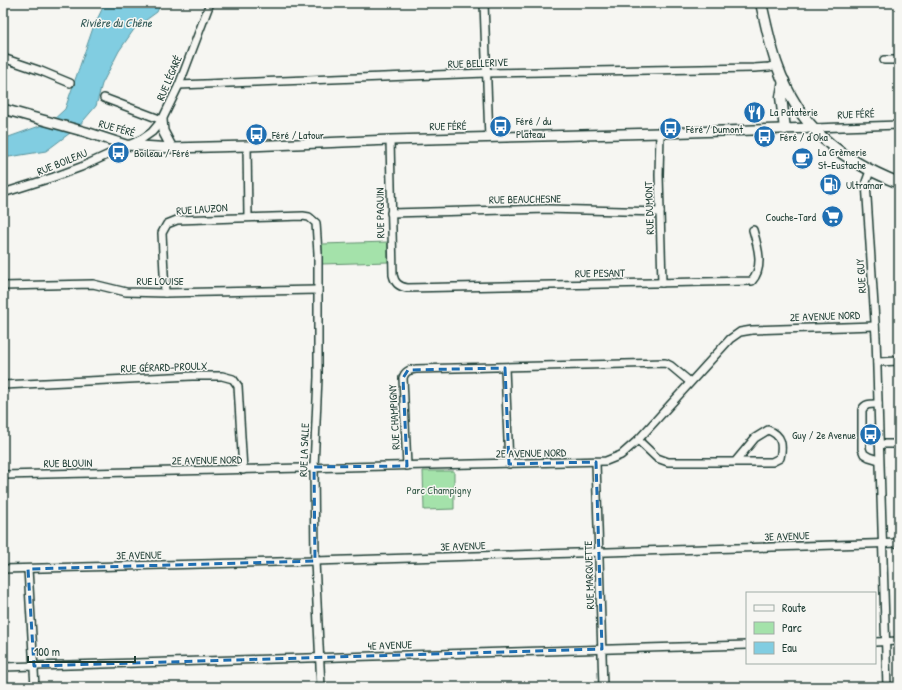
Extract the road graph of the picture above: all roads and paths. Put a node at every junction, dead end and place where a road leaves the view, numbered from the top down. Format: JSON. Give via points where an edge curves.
{"nodes":[{"id":1,"x":210,"y":3,"type":"edge"},
{"id":2,"x":484,"y":3,"type":"edge"},
{"id":3,"x":761,"y":3,"type":"edge"},
{"id":4,"x":3,"y":58,"type":"edge"},
{"id":5,"x":884,"y":60,"type":"dead end"},
{"id":6,"x":899,"y":60,"type":"edge"},
{"id":7,"x":777,"y":65,"type":"junction"},
{"id":8,"x":486,"y":73,"type":"junction"},
{"id":9,"x":784,"y":81,"type":"junction"},
{"id":10,"x":70,"y":83,"type":"dead end"},
{"id":11,"x":179,"y":85,"type":"junction"},
{"id":12,"x":104,"y":98,"type":"dead end"},
{"id":13,"x":3,"y":109,"type":"edge"},
{"id":14,"x":162,"y":120,"type":"junction"},
{"id":15,"x":899,"y":125,"type":"edge"},
{"id":16,"x":814,"y":128,"type":"junction"},
{"id":17,"x":786,"y":129,"type":"junction"},
{"id":18,"x":660,"y":133,"type":"junction"},
{"id":19,"x":489,"y":138,"type":"junction"},
{"id":20,"x":390,"y":140,"type":"junction"},
{"id":21,"x":126,"y":145,"type":"junction"},
{"id":22,"x":247,"y":146,"type":"junction"},
{"id":23,"x":172,"y":148,"type":"junction"},
{"id":24,"x":870,"y":171,"type":"junction"},
{"id":25,"x":899,"y":183,"type":"edge"},
{"id":26,"x":3,"y":193,"type":"edge"},
{"id":27,"x":660,"y":212,"type":"junction"},
{"id":28,"x":391,"y":213,"type":"junction"},
{"id":29,"x":248,"y":217,"type":"junction"},
{"id":30,"x":309,"y":217,"type":"joint"},
{"id":31,"x":753,"y":230,"type":"dead end"},
{"id":32,"x":662,"y":283,"type":"junction"},
{"id":33,"x":397,"y":284,"type":"joint"},
{"id":34,"x":3,"y":286,"type":"edge"},
{"id":35,"x":318,"y":290,"type":"junction"},
{"id":36,"x":165,"y":292,"type":"junction"},
{"id":37,"x":875,"y":326,"type":"junction"},
{"id":38,"x":899,"y":361,"type":"edge"},
{"id":39,"x":877,"y":362,"type":"junction"},
{"id":40,"x":506,"y":368,"type":"junction"},
{"id":41,"x":690,"y":382,"type":"junction"},
{"id":42,"x":3,"y":385,"type":"edge"},
{"id":43,"x":878,"y":404,"type":"junction"},
{"id":44,"x":638,"y":440,"type":"junction"},
{"id":45,"x":879,"y":444,"type":"junction"},
{"id":46,"x":899,"y":444,"type":"edge"},
{"id":47,"x":879,"y":460,"type":"junction"},
{"id":48,"x":596,"y":462,"type":"junction"},
{"id":49,"x":735,"y":462,"type":"junction"},
{"id":50,"x":509,"y":464,"type":"junction"},
{"id":51,"x":407,"y":466,"type":"junction"},
{"id":52,"x":314,"y":468,"type":"junction"},
{"id":53,"x":243,"y":470,"type":"junction"},
{"id":54,"x":134,"y":472,"type":"joint"},
{"id":55,"x":3,"y":476,"type":"edge"},
{"id":56,"x":882,"y":544,"type":"junction"},
{"id":57,"x":899,"y":544,"type":"edge"},
{"id":58,"x":599,"y":552,"type":"junction"},
{"id":59,"x":315,"y":561,"type":"junction"},
{"id":60,"x":28,"y":568,"type":"junction"},
{"id":61,"x":3,"y":569,"type":"edge"},
{"id":62,"x":899,"y":641,"type":"edge"},
{"id":63,"x":876,"y":642,"type":"edge"},
{"id":64,"x":886,"y":642,"type":"junction"},
{"id":65,"x":746,"y":645,"type":"edge"},
{"id":66,"x":602,"y":649,"type":"junction"},
{"id":67,"x":320,"y":658,"type":"junction"},
{"id":68,"x":34,"y":666,"type":"junction"},
{"id":69,"x":3,"y":667,"type":"edge"},
{"id":70,"x":35,"y":687,"type":"edge"},
{"id":71,"x":321,"y":687,"type":"edge"},
{"id":72,"x":603,"y":687,"type":"edge"},
{"id":73,"x":887,"y":687,"type":"edge"}],
"edges":[{"from":1,"to":11,"type":"street","name":"RUE LÉGARÉ"},
{"from":2,"to":8,"type":"street"},
{"from":3,"to":7,"type":"main road"},
{"from":4,"to":10,"type":"street"},
{"from":5,"to":6,"type":"street"},
{"from":7,"to":8,"type":"street","name":"RUE BELLERIVE","via":[[754,68]]},
{"from":7,"to":9,"type":"main road"},
{"from":8,"to":11,"type":"street","name":"RUE BELLERIVE"},
{"from":8,"to":19,"type":"street"},
{"from":9,"to":16,"type":"main road","via":[[793,100]]},
{"from":9,"to":17,"type":"main road","via":[[782,96]]},
{"from":11,"to":14,"type":"street","name":"RUE LÉGARÉ"},
{"from":12,"to":14,"type":"street"},
{"from":13,"to":21,"type":"street","name":"RUE FÉRÉ"},
{"from":14,"to":21,"type":"street","name":"RUE LÉGARÉ","via":[[152,132]]},
{"from":14,"to":23,"type":"street","via":[[163,131]]},
{"from":15,"to":16,"type":"street","name":"RUE FÉRÉ"},
{"from":16,"to":17,"type":"street","name":"RUE FÉRÉ"},
{"from":16,"to":24,"type":"main road","via":[[838,152]]},
{"from":17,"to":18,"type":"street","name":"RUE FÉRÉ"},
{"from":18,"to":19,"type":"street","name":"RUE FÉRÉ"},
{"from":18,"to":27,"type":"street","name":"RUE DUMONT"},
{"from":19,"to":20,"type":"street","name":"RUE FÉRÉ"},
{"from":20,"to":22,"type":"street","name":"RUE FÉRÉ"},
{"from":20,"to":28,"type":"street","name":"RUE PAQUIN"},
{"from":21,"to":23,"type":"street","name":"RUE FÉRÉ"},
{"from":21,"to":26,"type":"street","name":"RUE BOILEAU","via":[[54,178]]},
{"from":22,"to":23,"type":"street","name":"RUE FÉRÉ"},
{"from":22,"to":29,"type":"street"},
{"from":24,"to":25,"type":"main road"},
{"from":24,"to":37,"type":"street","name":"RUE GUY","via":[[866,182]]},
{"from":27,"to":28,"type":"street","name":"RUE BEAUCHESNE","via":[[547,209]]},
{"from":27,"to":32,"type":"street","name":"RUE DUMONT"},
{"from":28,"to":33,"type":"street","name":"RUE PAQUIN","via":[[393,275]]},
{"from":29,"to":30,"type":"street","name":"RUE LAUZON"},
{"from":29,"to":36,"type":"street","name":"RUE LAUZON","via":[[177,220],[167,224],[162,233]]},
{"from":30,"to":35,"type":"street","name":"RUE LA SALLE","via":[[316,223]]},
{"from":31,"to":32,"type":"street","name":"RUE PESANT","via":[[759,249],[757,274],[752,280]]},
{"from":32,"to":33,"type":"street","name":"RUE PESANT","via":[[407,288]]},
{"from":34,"to":36,"type":"street","name":"RUE LOUISE","via":[[93,284],[126,292]]},
{"from":35,"to":36,"type":"street","name":"RUE LOUISE"},
{"from":35,"to":52,"type":"street","name":"RUE LA SALLE"},
{"from":37,"to":39,"type":"street","name":"RUE GUY"},
{"from":37,"to":41,"type":"street","name":"2E AVENUE NORD","via":[[740,332],[730,339]]},
{"from":38,"to":39,"type":"street"},
{"from":39,"to":43,"type":"street","name":"RUE GUY"},
{"from":40,"to":41,"type":"street","name":"RUE CHAMPIGNY","via":[[665,364]]},
{"from":40,"to":50,"type":"street"},
{"from":40,"to":51,"type":"street","name":"RUE CHAMPIGNY","via":[[408,370],[403,378]]},
{"from":41,"to":44,"type":"street","name":"2E AVENUE NORD"},
{"from":42,"to":53,"type":"street","name":"RUE GÉRARD-PROULX","via":[[192,376],[222,376],[233,379],[238,386]]},
{"from":43,"to":45,"type":"street","name":"RUE GUY"},
{"from":43,"to":47,"type":"street","via":[[863,407],[862,449],[866,456]]},
{"from":44,"to":48,"type":"street","name":"2E AVENUE NORD","via":[[621,455]]},
{"from":44,"to":49,"type":"street","via":[[656,458],[668,462]]},
{"from":45,"to":46,"type":"street"},
{"from":45,"to":47,"type":"street","name":"RUE GUY"},
{"from":47,"to":56,"type":"street","name":"RUE GUY"},
{"from":48,"to":50,"type":"street","name":"2E AVENUE NORD"},
{"from":48,"to":58,"type":"street","name":"RUE MARQUETTE"},
{"from":49,"to":49,"type":"street","via":[[772,462],[780,458],[780,438],[775,432],[768,430],[755,438]]},
{"from":50,"to":51,"type":"street","name":"2E AVENUE NORD"},
{"from":51,"to":52,"type":"street","name":"2E AVENUE NORD"},
{"from":52,"to":53,"type":"street","name":"2E AVENUE NORD"},
{"from":52,"to":59,"type":"street","name":"RUE LA SALLE"},
{"from":53,"to":54,"type":"street","name":"2E AVENUE NORD"},
{"from":54,"to":55,"type":"street","name":"RUE BLOUIN"},
{"from":56,"to":57,"type":"street","name":"3E AVENUE"},
{"from":56,"to":58,"type":"street","name":"3E AVENUE"},
{"from":56,"to":64,"type":"street","name":"RUE GUY"},
{"from":58,"to":59,"type":"street","name":"3E AVENUE"},
{"from":58,"to":66,"type":"street","name":"RUE MARQUETTE"},
{"from":59,"to":60,"type":"street","name":"3E AVENUE"},
{"from":59,"to":67,"type":"street","name":"RUE LA SALLE"},
{"from":60,"to":61,"type":"street","name":"3E AVENUE"},
{"from":60,"to":68,"type":"street"},
{"from":62,"to":64,"type":"street"},
{"from":63,"to":64,"type":"street"},
{"from":64,"to":73,"type":"street","name":"RUE GUY"},
{"from":65,"to":66,"type":"street","name":"4E AVENUE"},
{"from":66,"to":67,"type":"street","name":"4E AVENUE"},
{"from":66,"to":72,"type":"street","name":"RUE MARQUETTE"},
{"from":67,"to":68,"type":"street","name":"4E AVENUE"},
{"from":67,"to":71,"type":"street","name":"RUE LA SALLE"},
{"from":68,"to":69,"type":"street","name":"4E AVENUE"},
{"from":68,"to":70,"type":"street"}]}
